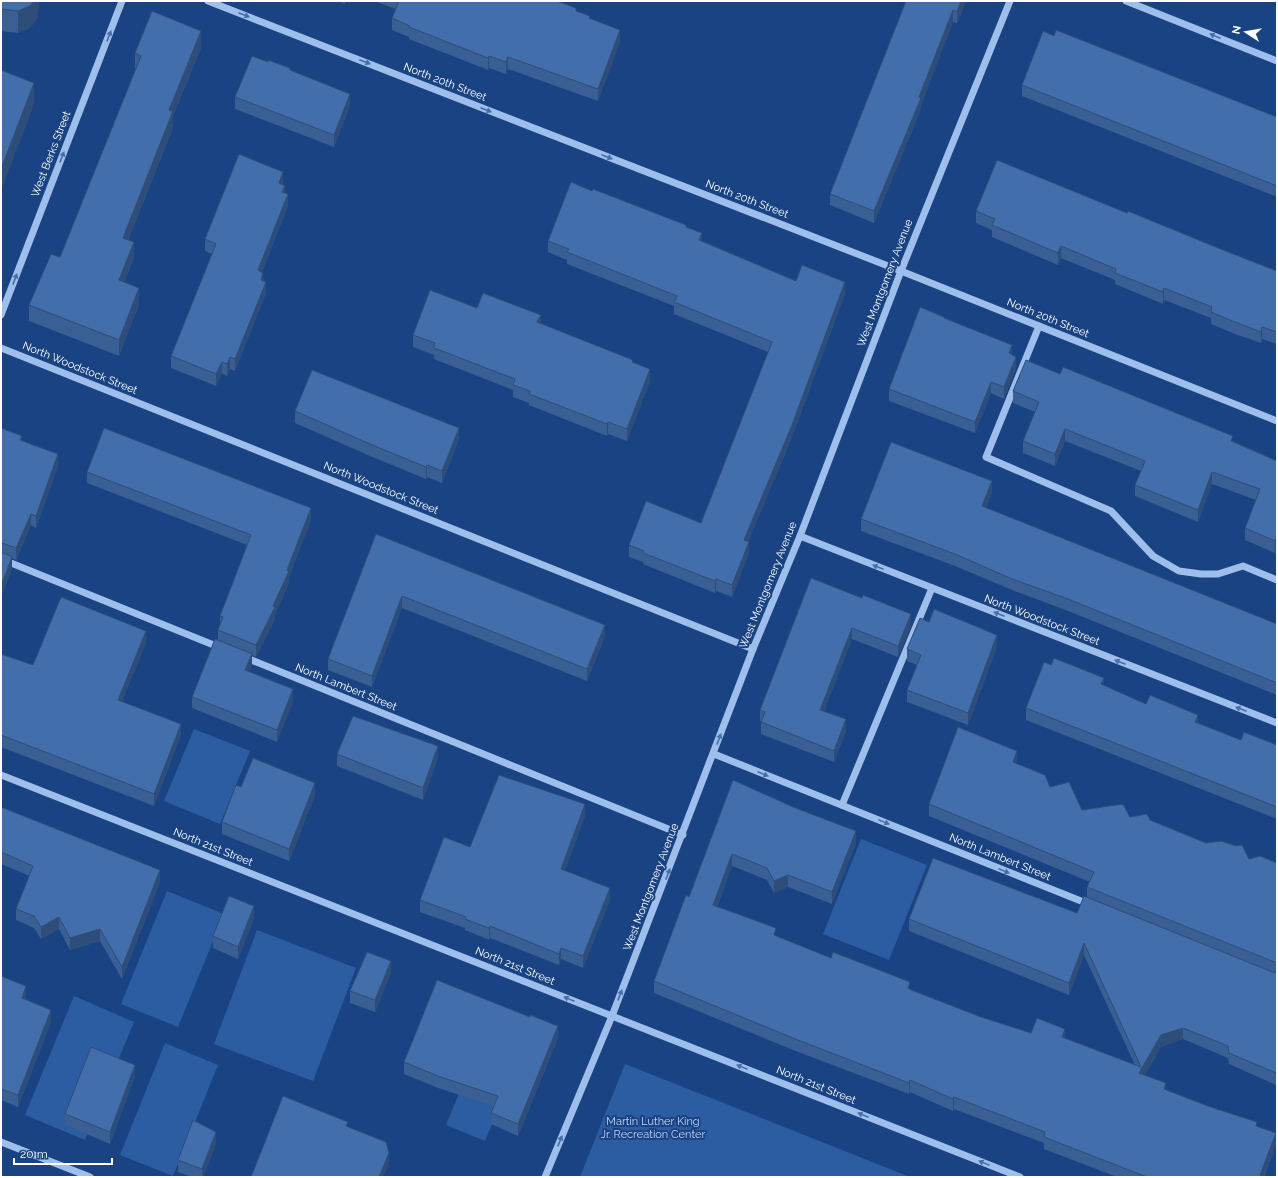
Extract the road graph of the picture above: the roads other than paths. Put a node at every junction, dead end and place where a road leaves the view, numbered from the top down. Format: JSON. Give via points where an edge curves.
{"nodes":[{"id":1,"x":122,"y":1,"type":"edge"},
{"id":2,"x":208,"y":1,"type":"edge"},
{"id":3,"x":1010,"y":1,"type":"edge"},
{"id":4,"x":1126,"y":1,"type":"edge"},
{"id":5,"x":1277,"y":61,"type":"edge"},
{"id":6,"x":901,"y":271,"type":"junction"},
{"id":7,"x":1,"y":315,"type":"edge"},
{"id":8,"x":1039,"y":326,"type":"junction"},
{"id":9,"x":1,"y":348,"type":"edge"},
{"id":10,"x":1277,"y":421,"type":"edge"},
{"id":11,"x":800,"y":536,"type":"junction"},
{"id":12,"x":1,"y":559,"type":"edge"},
{"id":13,"x":1277,"y":580,"type":"edge"},
{"id":14,"x":932,"y":588,"type":"junction"},
{"id":15,"x":753,"y":648,"type":"junction"},
{"id":16,"x":1277,"y":723,"type":"edge"},
{"id":17,"x":714,"y":754,"type":"junction"},
{"id":18,"x":1,"y":775,"type":"edge"},
{"id":19,"x":842,"y":805,"type":"junction"},
{"id":20,"x":683,"y":835,"type":"junction"},
{"id":21,"x":1100,"y":909,"type":"edge"},
{"id":22,"x":612,"y":1016,"type":"junction"},
{"id":23,"x":1,"y":1142,"type":"edge"},
{"id":24,"x":90,"y":1177,"type":"edge"},
{"id":25,"x":545,"y":1177,"type":"edge"},
{"id":26,"x":1020,"y":1177,"type":"edge"}],
"edges":[{"from":7,"to":1,"type":"street","name":"West Berks Street","one_way":true},
{"from":2,"to":6,"type":"street","name":"North 20th Street","one_way":true},
{"from":3,"to":6,"type":"street","name":"West Montgomery Avenue"},
{"from":5,"to":4,"type":"street","one_way":true},
{"from":6,"to":8,"type":"street","name":"North 20th Street"},
{"from":6,"to":11,"type":"street","name":"West Montgomery Avenue"},
{"from":8,"to":10,"type":"street","name":"North 20th Street"},
{"from":8,"to":13,"type":"street","via":[[986,457],[1111,510],[1153,556],[1179,571],[1218,574],[1243,566]]},
{"from":9,"to":15,"type":"street","name":"North Woodstock Street"},
{"from":14,"to":11,"type":"street","name":"North Woodstock Street","one_way":true},
{"from":11,"to":15,"type":"street","name":"West Montgomery Avenue"},
{"from":12,"to":20,"type":"street","name":"North Lambert Street"},
{"from":16,"to":14,"type":"street","name":"North Woodstock Street","one_way":true},
{"from":14,"to":19,"type":"street"},
{"from":17,"to":15,"type":"street","name":"West Montgomery Avenue","one_way":true},
{"from":17,"to":19,"type":"street","name":"North Lambert Street","one_way":true},
{"from":17,"to":20,"type":"street","name":"West Montgomery Avenue"},
{"from":22,"to":18,"type":"street","name":"North 21st Street","one_way":true},
{"from":19,"to":21,"type":"street","name":"North Lambert Street","one_way":true},
{"from":22,"to":20,"type":"street","name":"West Montgomery Avenue","one_way":true},
{"from":25,"to":22,"type":"street","name":"West Montgomery Avenue","one_way":true},
{"from":26,"to":22,"type":"street","name":"North 21st Street","one_way":true},
{"from":23,"to":24,"type":"street"}]}
